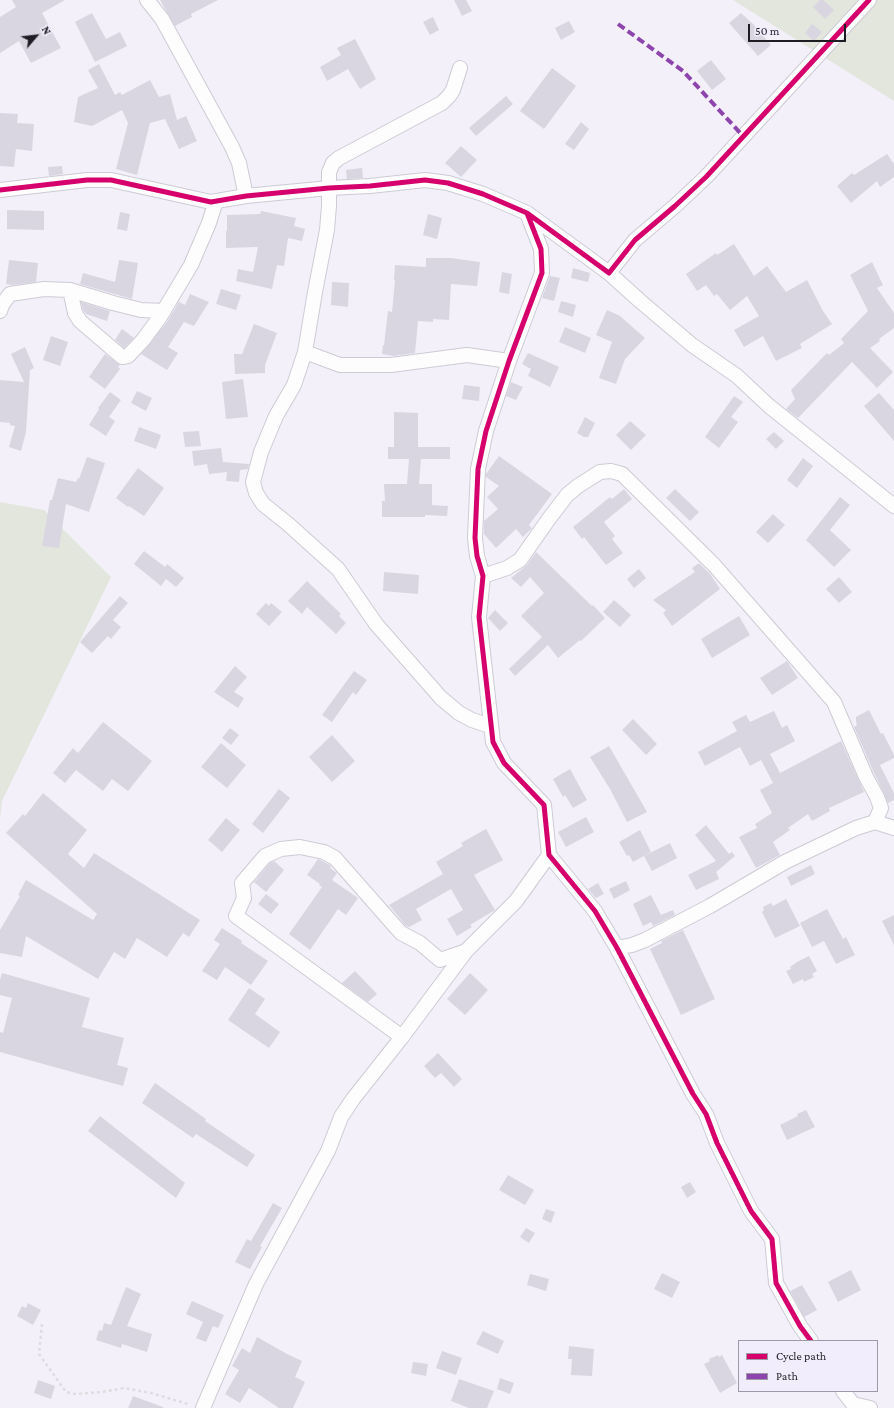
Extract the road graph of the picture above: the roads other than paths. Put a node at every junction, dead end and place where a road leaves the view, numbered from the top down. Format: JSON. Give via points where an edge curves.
{"nodes":[{"id":1,"x":147,"y":0,"type":"edge"},
{"id":2,"x":869,"y":0,"type":"edge"},
{"id":3,"x":460,"y":68,"type":"dead end"},
{"id":4,"x":329,"y":188,"type":"junction"},
{"id":5,"x":0,"y":190,"type":"edge"},
{"id":6,"x":246,"y":196,"type":"junction"},
{"id":7,"x":211,"y":202,"type":"junction"},
{"id":8,"x":527,"y":213,"type":"junction"},
{"id":9,"x":609,"y":273,"type":"junction"},
{"id":10,"x":70,"y":290,"type":"junction"},
{"id":11,"x":0,"y":311,"type":"edge"},
{"id":12,"x":164,"y":311,"type":"junction"},
{"id":13,"x":305,"y":352,"type":"junction"},
{"id":14,"x":509,"y":361,"type":"junction"},
{"id":15,"x":894,"y":506,"type":"edge"},
{"id":16,"x":483,"y":576,"type":"junction"},
{"id":17,"x":490,"y":726,"type":"junction"},
{"id":18,"x":876,"y":822,"type":"junction"},
{"id":19,"x":894,"y":828,"type":"edge"},
{"id":20,"x":549,"y":855,"type":"junction"},
{"id":21,"x":617,"y":948,"type":"junction"},
{"id":22,"x":466,"y":951,"type":"junction"},
{"id":23,"x":402,"y":1038,"type":"junction"},
{"id":24,"x":810,"y":1340,"type":"edge"},
{"id":25,"x":844,"y":1392,"type":"edge"},
{"id":26,"x":203,"y":1408,"type":"edge"},
{"id":27,"x":870,"y":1408,"type":"edge"}],
"edges":[{"from":1,"to":6,"type":"street","via":[[162,19],[232,147],[239,163]]},
{"from":2,"to":9,"type":"street","via":[[706,177],[635,240]]},
{"from":3,"to":4,"type":"street","via":[[453,90],[442,103],[333,163],[329,172]]},
{"from":4,"to":6,"type":"street"},
{"from":4,"to":8,"type":"street","via":[[425,180],[448,183],[483,194]]},
{"from":4,"to":13,"type":"street","via":[[327,230]]},
{"from":5,"to":7,"type":"street","via":[[87,180],[111,180]]},
{"from":6,"to":7,"type":"street"},
{"from":7,"to":12,"type":"street","via":[[214,207],[209,223],[190,265]]},
{"from":8,"to":9,"type":"street"},
{"from":8,"to":14,"type":"street","via":[[541,249],[542,273]]},
{"from":9,"to":15,"type":"street","via":[[692,345],[737,376],[769,406]]},
{"from":10,"to":11,"type":"street","via":[[44,289],[10,294]]},
{"from":10,"to":12,"type":"street","via":[[141,310]]},
{"from":10,"to":12,"type":"street","via":[[75,313],[80,321],[122,357],[128,356],[143,340]]},
{"from":13,"to":14,"type":"street","via":[[340,365],[390,365],[467,355]]},
{"from":13,"to":17,"type":"street","via":[[294,385],[276,416],[261,452],[253,482],[256,493],[263,504],[338,569],[376,624],[441,698],[459,713]]},
{"from":14,"to":16,"type":"street","via":[[486,431],[478,469],[475,538]]},
{"from":16,"to":17,"type":"street","via":[[479,617]]},
{"from":16,"to":18,"type":"street","via":[[507,568],[520,560],[567,495],[578,486],[600,472],[622,474],[714,565],[834,702],[881,808]]},
{"from":17,"to":20,"type":"street","via":[[493,742],[504,763],[544,805]]},
{"from":18,"to":19,"type":"street"},
{"from":18,"to":21,"type":"street","via":[[856,828],[785,862],[645,940]]},
{"from":20,"to":21,"type":"street","via":[[595,911]]},
{"from":20,"to":22,"type":"street","via":[[516,901]]},
{"from":21,"to":24,"type":"street","via":[[693,1094],[706,1114],[717,1143],[751,1211],[772,1239],[776,1283]]},
{"from":22,"to":23,"type":"street"},
{"from":22,"to":23,"type":"street","via":[[440,960],[420,943],[401,933],[335,858],[324,852],[300,847],[281,849],[265,856],[242,883],[244,898],[236,916]]},
{"from":23,"to":26,"type":"street","via":[[341,1117],[328,1150],[256,1284]]},
{"from":25,"to":27,"type":"street","via":[[853,1404]]}]}
